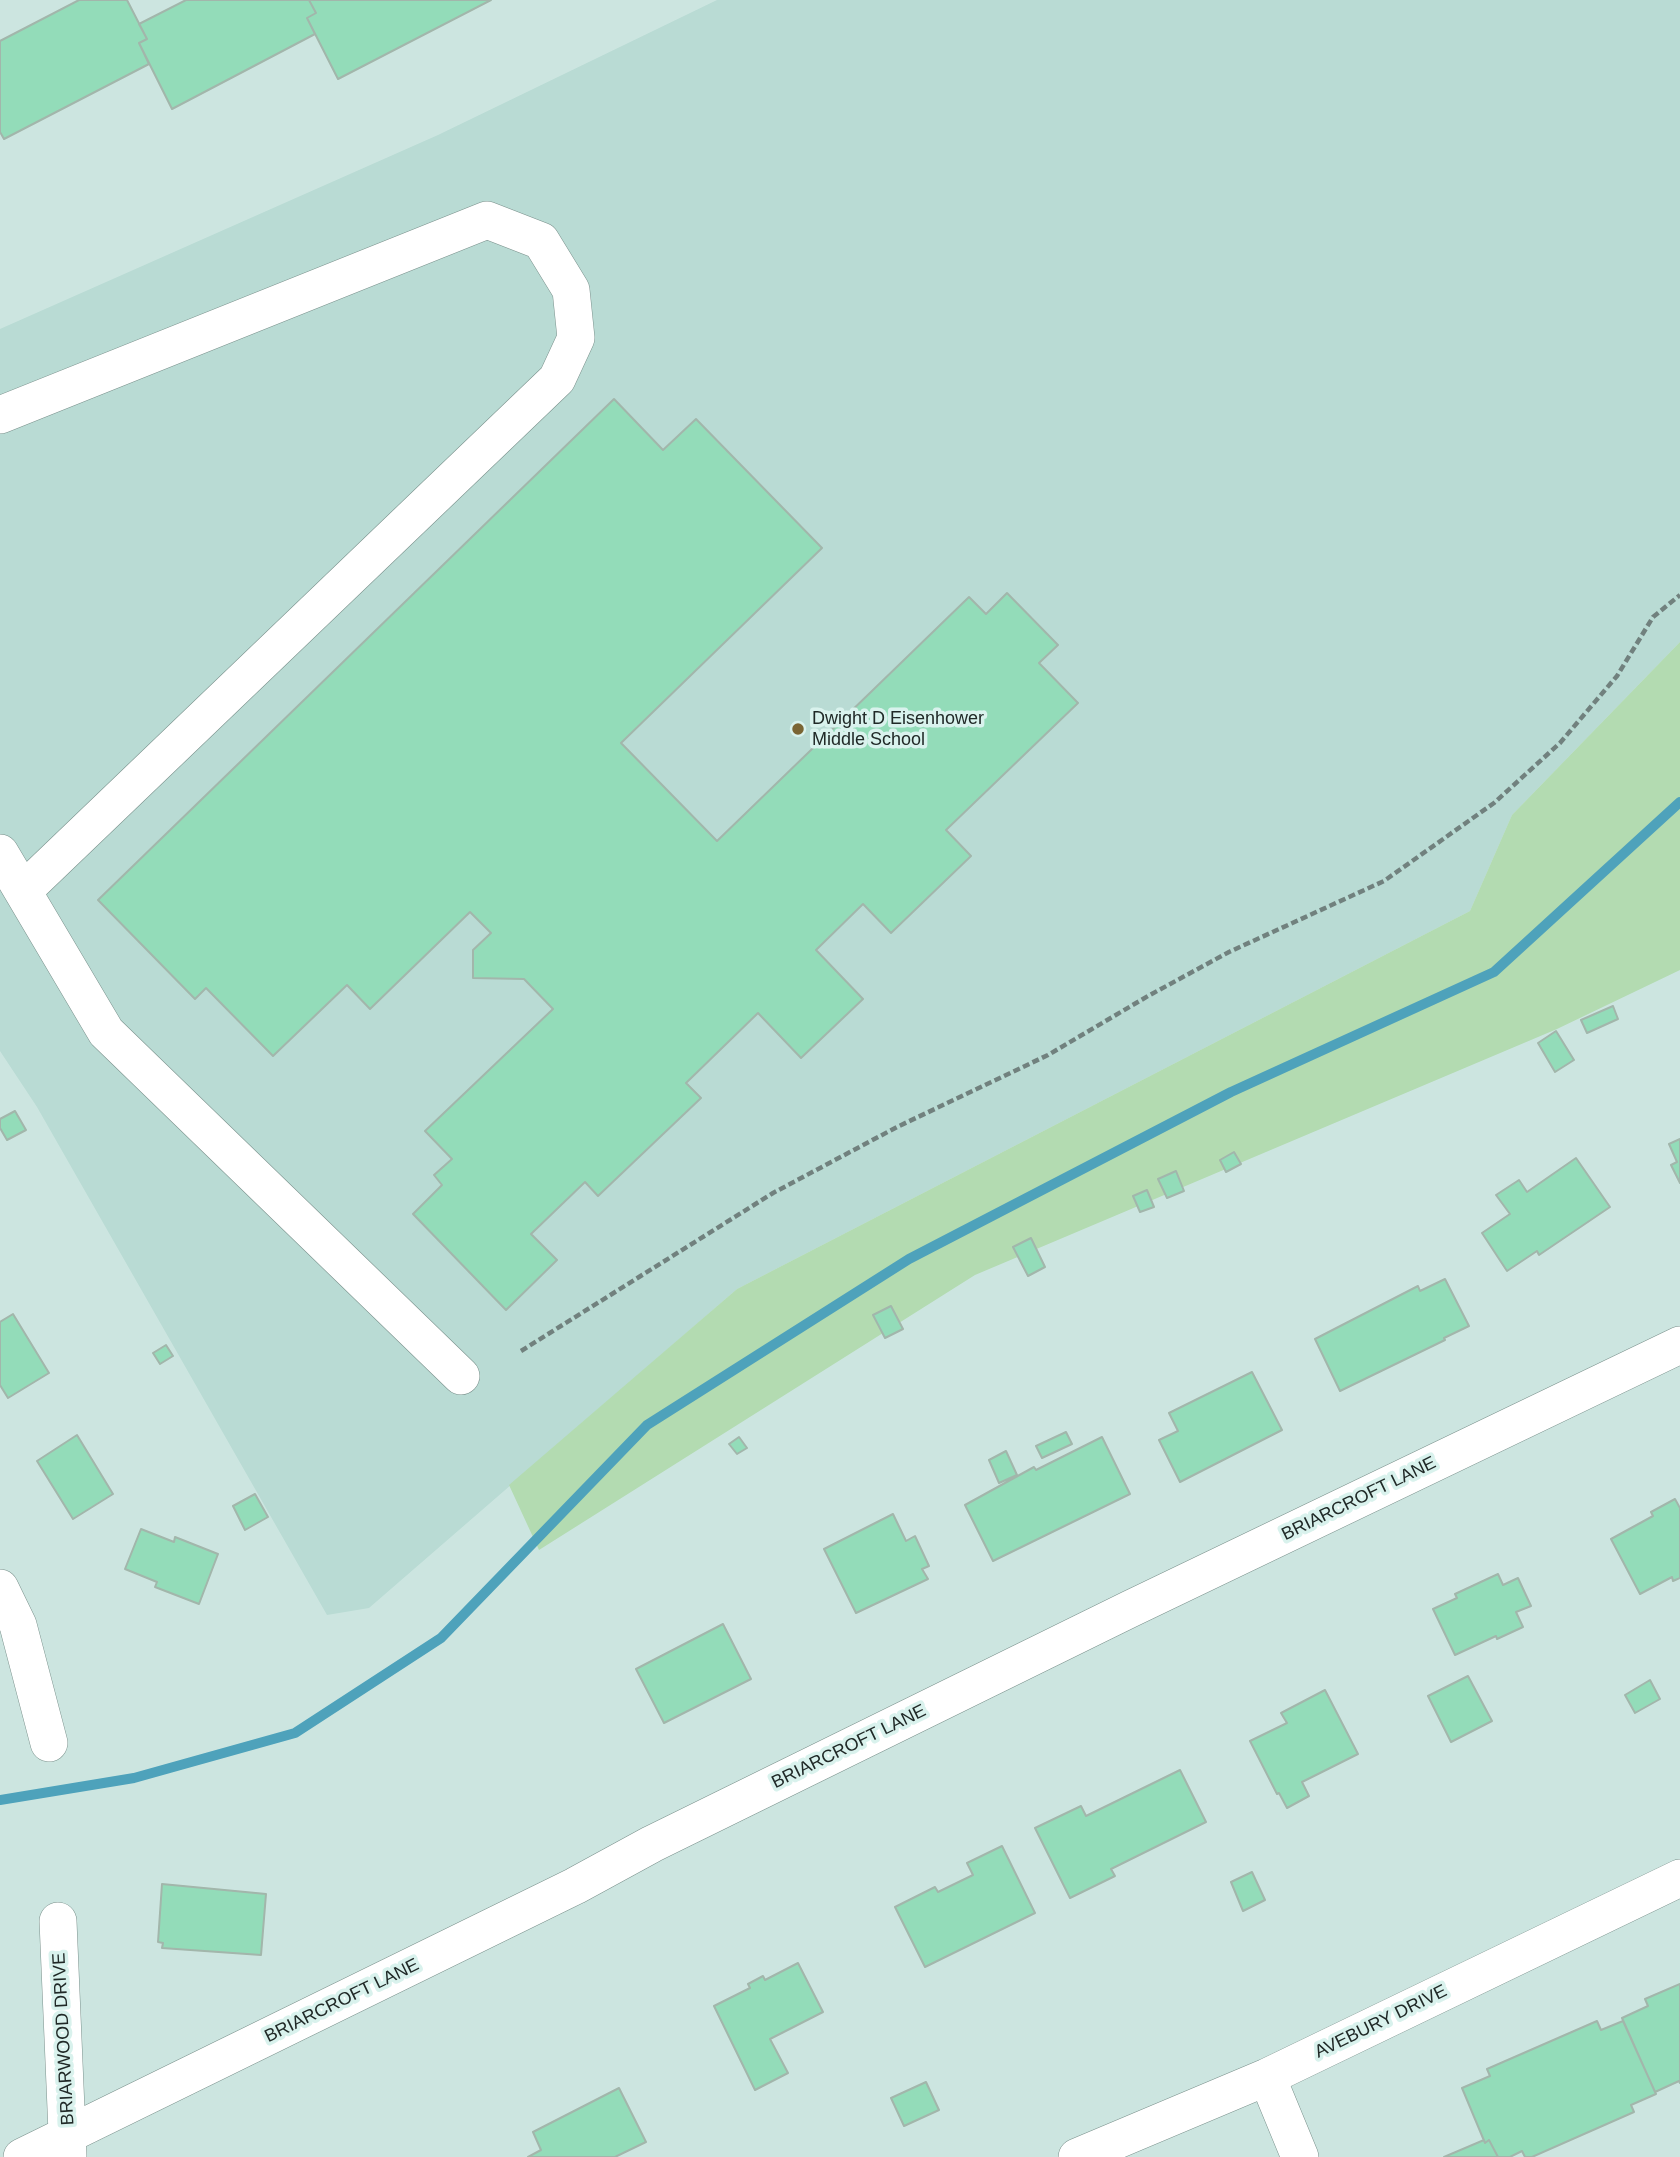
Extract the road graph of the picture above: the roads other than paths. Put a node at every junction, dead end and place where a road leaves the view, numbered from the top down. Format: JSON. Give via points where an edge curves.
{"nodes":[{"id":1,"x":0,"y":415,"type":"edge"},
{"id":2,"x":0,"y":853,"type":"edge"},
{"id":3,"x":23,"y":891,"type":"junction"},
{"id":4,"x":1680,"y":1345,"type":"edge"},
{"id":5,"x":461,"y":1376,"type":"dead end"},
{"id":6,"x":0,"y":1588,"type":"edge"},
{"id":7,"x":49,"y":1743,"type":"dead end"},
{"id":8,"x":1680,"y":1878,"type":"edge"},
{"id":9,"x":58,"y":1921,"type":"dead end"},
{"id":10,"x":1267,"y":2077,"type":"junction"},
{"id":11,"x":68,"y":2146,"type":"edge"},
{"id":12,"x":22,"y":2157,"type":"edge"},
{"id":13,"x":1077,"y":2157,"type":"edge"},
{"id":14,"x":1300,"y":2157,"type":"edge"}],
"edges":[{"from":1,"to":3,"type":"street","via":[[487,220],[541,241],[570,289],[576,338],[557,379]]},
{"from":2,"to":3,"type":"street"},
{"from":3,"to":5,"type":"street","via":[[106,1032]]},
{"from":4,"to":11,"type":"street","name":"BRIARCROFT LANE","via":[[652,1844]]},
{"from":6,"to":7,"type":"street","via":[[18,1625]]},
{"from":8,"to":10,"type":"street","name":"AVEBURY DRIVE"},
{"from":9,"to":11,"type":"street","name":"BRIARWOOD DRIVE"},
{"from":10,"to":13,"type":"street","name":"AVEBURY DRIVE"},
{"from":10,"to":14,"type":"street"},
{"from":11,"to":12,"type":"street","name":"BRIARCROFT LANE"}]}
